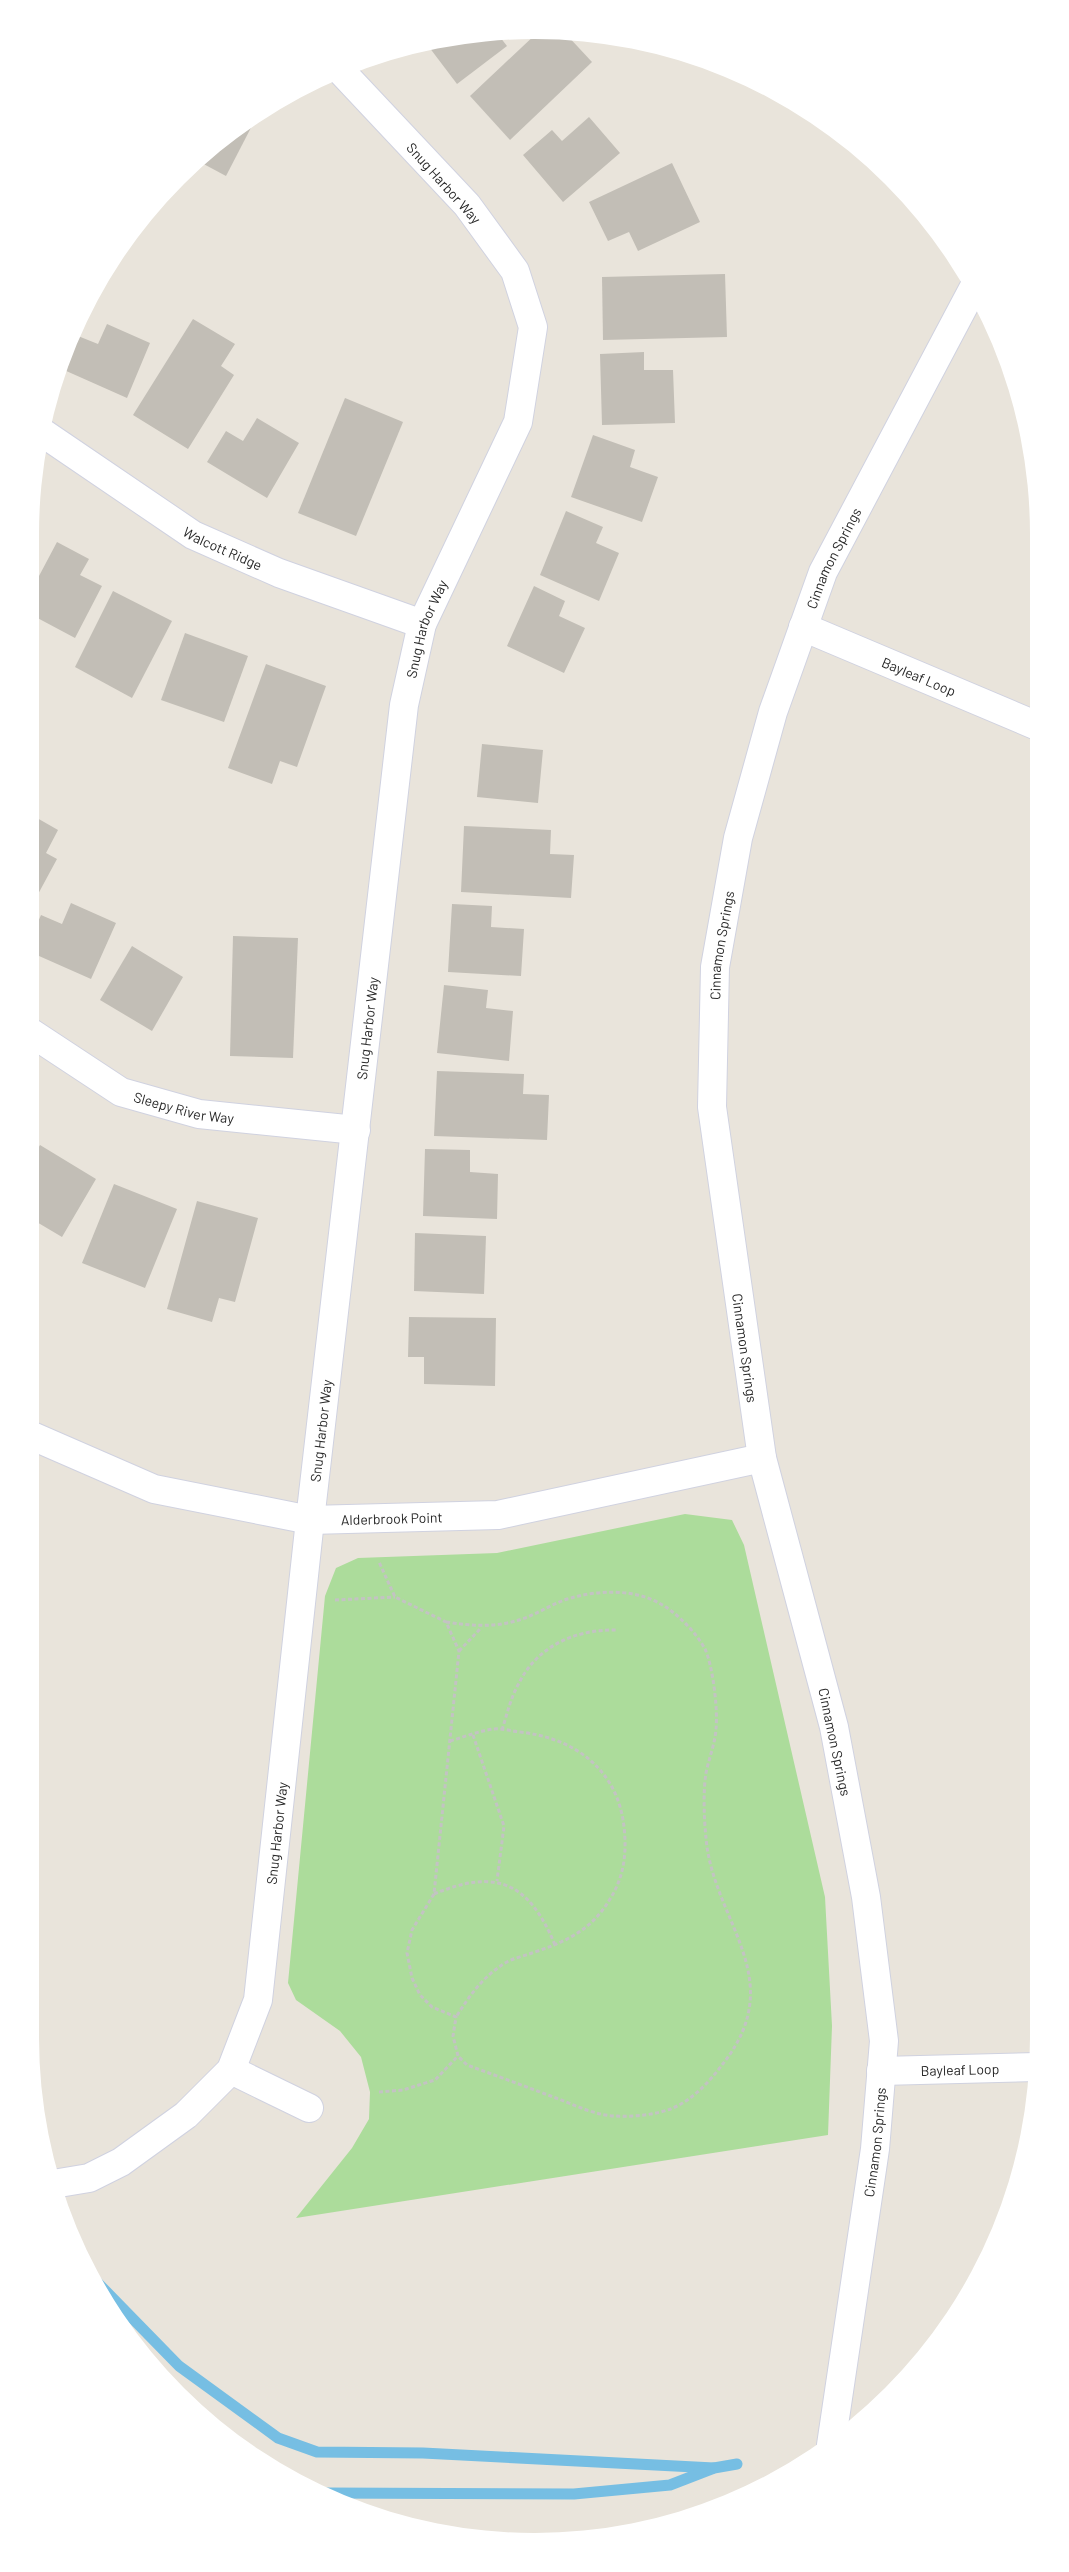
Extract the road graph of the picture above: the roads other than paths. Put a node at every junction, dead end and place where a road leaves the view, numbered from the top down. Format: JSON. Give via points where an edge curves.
{"nodes":[{"id":1,"x":346,"y":76,"type":"edge"},
{"id":2,"x":969,"y":296,"type":"edge"},
{"id":3,"x":48,"y":437,"type":"edge"},
{"id":4,"x":422,"y":624,"type":"junction"},
{"id":5,"x":803,"y":627,"type":"junction"},
{"id":6,"x":1030,"y":722,"type":"edge"},
{"id":7,"x":39,"y":1038,"type":"edge"},
{"id":8,"x":356,"y":1130,"type":"junction"},
{"id":9,"x":39,"y":1439,"type":"edge"},
{"id":10,"x":762,"y":1458,"type":"junction"},
{"id":11,"x":310,"y":1520,"type":"junction"},
{"id":12,"x":1029,"y":2067,"type":"edge"},
{"id":13,"x":231,"y":2070,"type":"junction"},
{"id":14,"x":881,"y":2071,"type":"junction"},
{"id":15,"x":309,"y":2108,"type":"dead end"},
{"id":16,"x":61,"y":2183,"type":"edge"},
{"id":17,"x":833,"y":2433,"type":"edge"}],
"edges":[{"from":1,"to":4,"type":"street","name":"Snug Harbor Way","via":[[467,205],[515,271],[533,327],[518,422]]},
{"from":2,"to":5,"type":"street","name":"Cinnamon Springs","via":[[823,572]]},
{"from":3,"to":4,"type":"street","name":"Walcott Ridge","via":[[193,534],[279,573]]},
{"from":4,"to":8,"type":"street","name":"Snug Harbor Way","via":[[404,705]]},
{"from":5,"to":6,"type":"street","name":"Bayleaf Loop"},
{"from":5,"to":10,"type":"street","name":"Cinnamon Springs","via":[[773,712],[738,838],[715,966],[712,1107]]},
{"from":7,"to":8,"type":"street","name":"Sleepy River Way","via":[[121,1092],[199,1114]]},
{"from":8,"to":11,"type":"street","name":"Snug Harbor Way"},
{"from":9,"to":11,"type":"street","name":"Alderbrook Point","via":[[154,1489]]},
{"from":10,"to":11,"type":"street","name":"Alderbrook Point","via":[[498,1515]]},
{"from":10,"to":14,"type":"street","name":"Cinnamon Springs","via":[[834,1727],[866,1897],[884,2041]]},
{"from":11,"to":13,"type":"street","name":"Snug Harbor Way","via":[[258,2000]]},
{"from":12,"to":14,"type":"street","name":"Bayleaf Loop"},
{"from":13,"to":15,"type":"street"},
{"from":13,"to":16,"type":"street","name":"Snug Harbor Way","via":[[186,2115],[121,2162],[89,2178]]},
{"from":14,"to":17,"type":"street","name":"Cinnamon Springs","via":[[875,2149]]}]}
